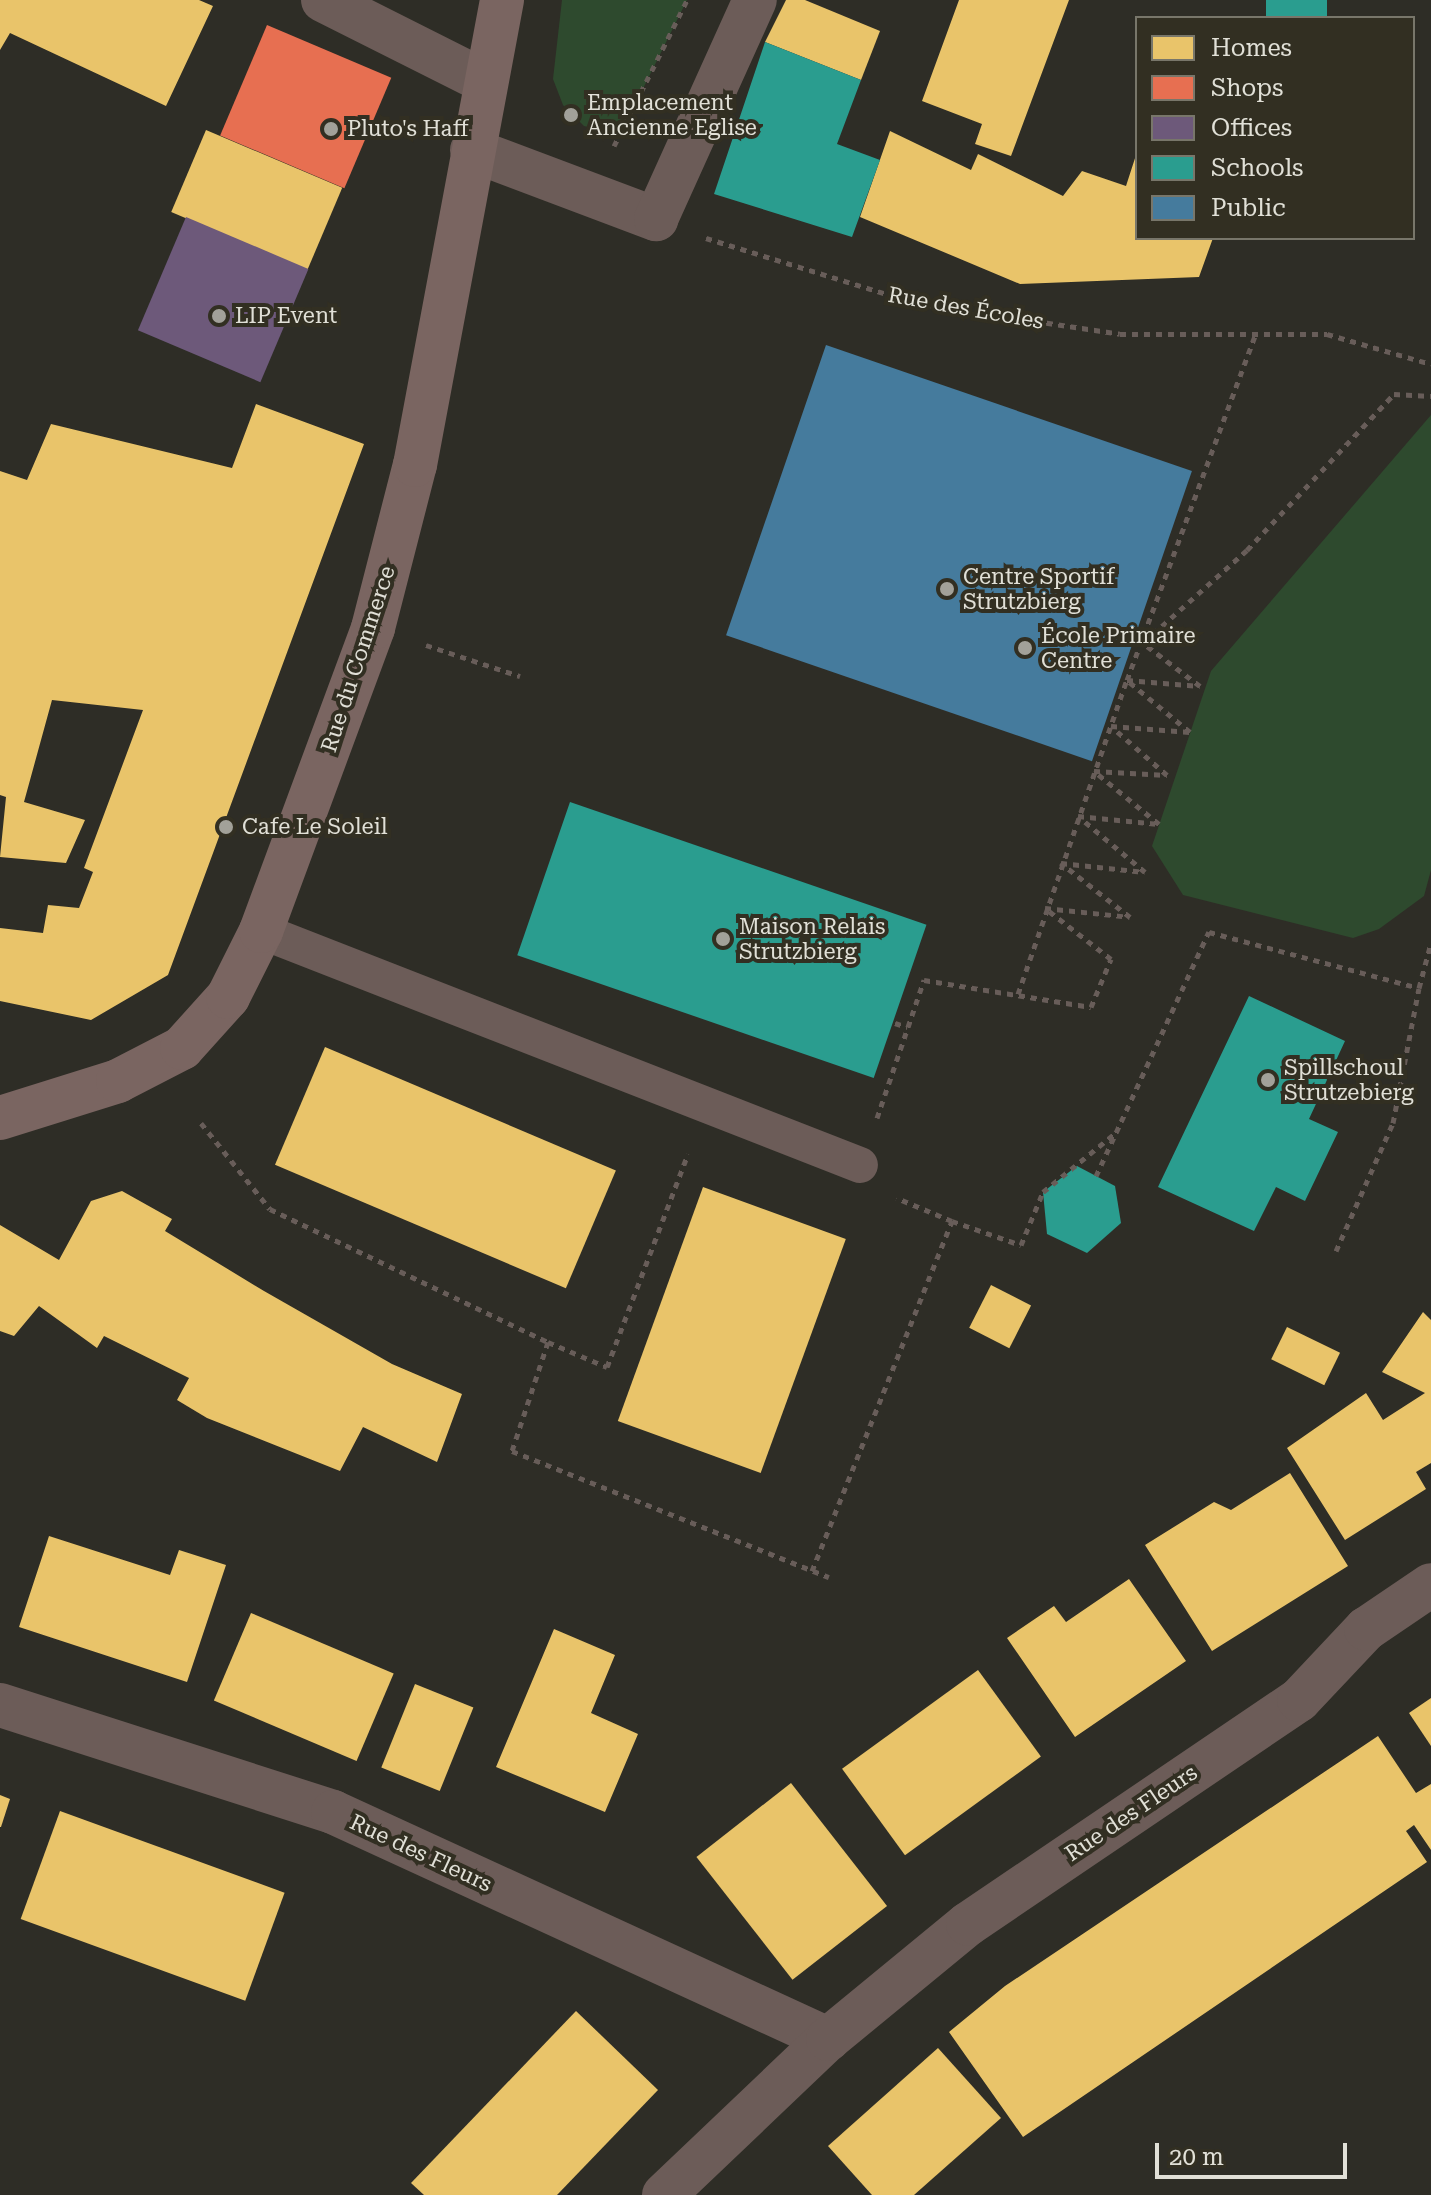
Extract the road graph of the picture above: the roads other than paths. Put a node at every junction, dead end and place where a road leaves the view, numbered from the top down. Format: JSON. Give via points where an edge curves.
{"nodes":[{"id":1,"x":323,"y":0,"type":"edge"},
{"id":2,"x":502,"y":0,"type":"edge"},
{"id":3,"x":755,"y":0,"type":"edge"},
{"id":4,"x":484,"y":81,"type":"junction"},
{"id":5,"x":472,"y":150,"type":"junction"},
{"id":6,"x":261,"y":931,"type":"junction"},
{"id":7,"x":0,"y":1118,"type":"edge"},
{"id":8,"x":860,"y":1165,"type":"road end"},
{"id":9,"x":1431,"y":1585,"type":"edge"},
{"id":10,"x":0,"y":1705,"type":"edge"},
{"id":11,"x":828,"y":2039,"type":"junction"},
{"id":12,"x":664,"y":2195,"type":"edge"}],
"edges":[{"from":1,"to":4,"type":"street"},
{"from":2,"to":4,"type":"main road","name":"Rue du Commerce"},
{"from":3,"to":5,"type":"street","via":[[656,219]]},
{"from":4,"to":5,"type":"main road","name":"Rue du Commerce"},
{"from":5,"to":6,"type":"main road","name":"Rue du Commerce","via":[[415,465],[373,628]]},
{"from":6,"to":7,"type":"main road","name":"Rue du Commerce","via":[[228,997],[182,1048],[118,1081]]},
{"from":6,"to":8,"type":"lane"},
{"from":9,"to":11,"type":"street","name":"Rue des Fleurs","via":[[1366,1629],[1299,1700],[968,1924]]},
{"from":10,"to":11,"type":"street","name":"Rue des Fleurs","via":[[333,1812]]},
{"from":11,"to":12,"type":"street","name":"Rue des Fleurs"}]}
